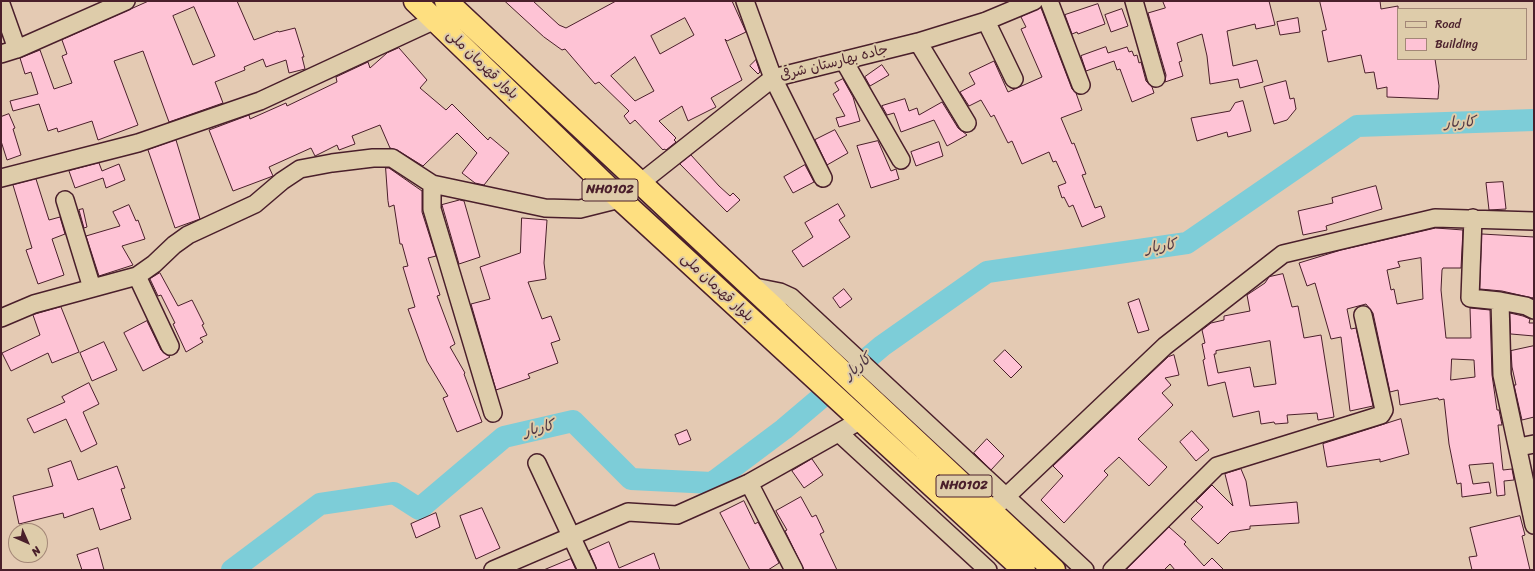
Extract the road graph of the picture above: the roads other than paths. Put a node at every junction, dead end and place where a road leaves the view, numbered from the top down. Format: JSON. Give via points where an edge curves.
{"nodes":[{"id":1,"x":126,"y":1,"type":"edge"},
{"id":2,"x":415,"y":1,"type":"edge"},
{"id":3,"x":446,"y":1,"type":"edge"},
{"id":4,"x":744,"y":1,"type":"edge"},
{"id":5,"x":1034,"y":1,"type":"edge"},
{"id":6,"x":1049,"y":1,"type":"edge"},
{"id":7,"x":1134,"y":1,"type":"edge"},
{"id":8,"x":1,"y":4,"type":"edge"},
{"id":9,"x":435,"y":20,"type":"junction"},
{"id":10,"x":986,"y":21,"type":"junction"},
{"id":11,"x":918,"y":42,"type":"junction"},
{"id":12,"x":9,"y":51,"type":"edge"},
{"id":13,"x":844,"y":61,"type":"junction"},
{"id":14,"x":773,"y":78,"type":"junction"},
{"id":15,"x":1156,"y":78,"type":"dead end"},
{"id":16,"x":1014,"y":79,"type":"dead end"},
{"id":17,"x":1081,"y":85,"type":"dead end"},
{"id":18,"x":967,"y":123,"type":"dead end"},
{"id":19,"x":901,"y":160,"type":"dead end"},
{"id":20,"x":1,"y":178,"type":"edge"},
{"id":21,"x":824,"y":178,"type":"dead end"},
{"id":22,"x":639,"y":183,"type":"junction"},
{"id":23,"x":432,"y":184,"type":"junction"},
{"id":24,"x":620,"y":199,"type":"junction"},
{"id":25,"x":65,"y":200,"type":"dead end"},
{"id":26,"x":1473,"y":218,"type":"junction"},
{"id":27,"x":1534,"y":221,"type":"edge"},
{"id":28,"x":137,"y":276,"type":"junction"},
{"id":29,"x":92,"y":288,"type":"junction"},
{"id":30,"x":1500,"y":301,"type":"junction"},
{"id":31,"x":1534,"y":310,"type":"edge"},
{"id":32,"x":1363,"y":315,"type":"dead end"},
{"id":33,"x":1,"y":318,"type":"edge"},
{"id":34,"x":170,"y":346,"type":"dead end"},
{"id":35,"x":834,"y":351,"type":"junction"},
{"id":36,"x":493,"y":413,"type":"dead end"},
{"id":37,"x":856,"y":416,"type":"junction"},
{"id":38,"x":838,"y":433,"type":"junction"},
{"id":39,"x":1526,"y":446,"type":"edge"},
{"id":40,"x":537,"y":463,"type":"dead end"},
{"id":41,"x":749,"y":483,"type":"junction"},
{"id":42,"x":998,"y":504,"type":"junction"},
{"id":43,"x":1534,"y":525,"type":"edge"},
{"id":44,"x":571,"y":536,"type":"junction"},
{"id":45,"x":493,"y":570,"type":"edge"},
{"id":46,"x":587,"y":570,"type":"edge"},
{"id":47,"x":794,"y":570,"type":"edge"},
{"id":48,"x":988,"y":570,"type":"edge"},
{"id":49,"x":1024,"y":570,"type":"edge"},
{"id":50,"x":1054,"y":570,"type":"edge"},
{"id":51,"x":1084,"y":570,"type":"edge"},
{"id":52,"x":1112,"y":570,"type":"edge"}],
"edges":[{"from":1,"to":12,"type":"street"},
{"from":2,"to":9,"type":"highway","name":"بلوار قهرمان ملی","number":"NH0102"},
{"from":3,"to":22,"type":"highway","name":"بلوار قهرمان ملی","number":"NH0102"},
{"from":4,"to":14,"type":"street"},
{"from":5,"to":10,"type":"street","name":"جاده بهارستان شرقی"},
{"from":6,"to":17,"type":"street"},
{"from":7,"to":15,"type":"street"},
{"from":8,"to":12,"type":"street"},
{"from":9,"to":20,"type":"street","via":[[260,101],[138,143]]},
{"from":9,"to":24,"type":"highway","name":"بلوار قهرمان ملی","number":"NH0102"},
{"from":10,"to":11,"type":"street","name":"جاده بهارستان شرقی"},
{"from":10,"to":16,"type":"street"},
{"from":11,"to":13,"type":"street","name":"جاده بهارستان شرقی"},
{"from":11,"to":18,"type":"street"},
{"from":13,"to":14,"type":"street","name":"جاده بهارستان شرقی"},
{"from":13,"to":19,"type":"street"},
{"from":14,"to":21,"type":"street"},
{"from":14,"to":22,"type":"street","name":"جاده بهارستان شرقی"},
{"from":22,"to":24,"type":"street","name":"جاده بهارستان شرقی"},
{"from":22,"to":35,"type":"highway","name":"بلوار قهرمان ملی","number":"NH0102","via":[[749,285]]},
{"from":23,"to":24,"type":"street","via":[[545,208],[580,209]]},
{"from":23,"to":28,"type":"street","via":[[392,158],[372,158],[300,169],[254,204],[184,238]]},
{"from":23,"to":36,"type":"street","via":[[432,209]]},
{"from":24,"to":37,"type":"highway","name":"بلوار قهرمان ملی","number":"NH0102"},
{"from":25,"to":29,"type":"street"},
{"from":26,"to":27,"type":"street"},
{"from":26,"to":30,"type":"street","via":[[1470,298]]},
{"from":26,"to":42,"type":"street","via":[[1435,218],[1283,254],[1165,346]]},
{"from":28,"to":29,"type":"street"},
{"from":28,"to":34,"type":"street"},
{"from":29,"to":33,"type":"street","via":[[34,304]]},
{"from":30,"to":31,"type":"street"},
{"from":30,"to":39,"type":"street","via":[[1502,375]]},
{"from":32,"to":52,"type":"street","via":[[1384,410],[1381,415],[1217,466]]},
{"from":35,"to":42,"type":"street","via":[[876,378]]},
{"from":35,"to":42,"type":"highway","name":"بلوار قهرمان ملی","number":"NH0102","via":[[874,402]]},
{"from":37,"to":38,"type":"street"},
{"from":37,"to":49,"type":"highway","name":"بلوار قهرمان ملی","number":"NH0102"},
{"from":38,"to":41,"type":"street"},
{"from":38,"to":48,"type":"street"},
{"from":39,"to":43,"type":"street"},
{"from":40,"to":44,"type":"street"},
{"from":41,"to":44,"type":"street","via":[[677,515],[628,512]]},
{"from":41,"to":47,"type":"street"},
{"from":42,"to":50,"type":"highway","name":"بلوار قهرمان ملی","number":"NH0102"},
{"from":42,"to":51,"type":"street"},
{"from":44,"to":45,"type":"street"},
{"from":44,"to":46,"type":"street"}]}
